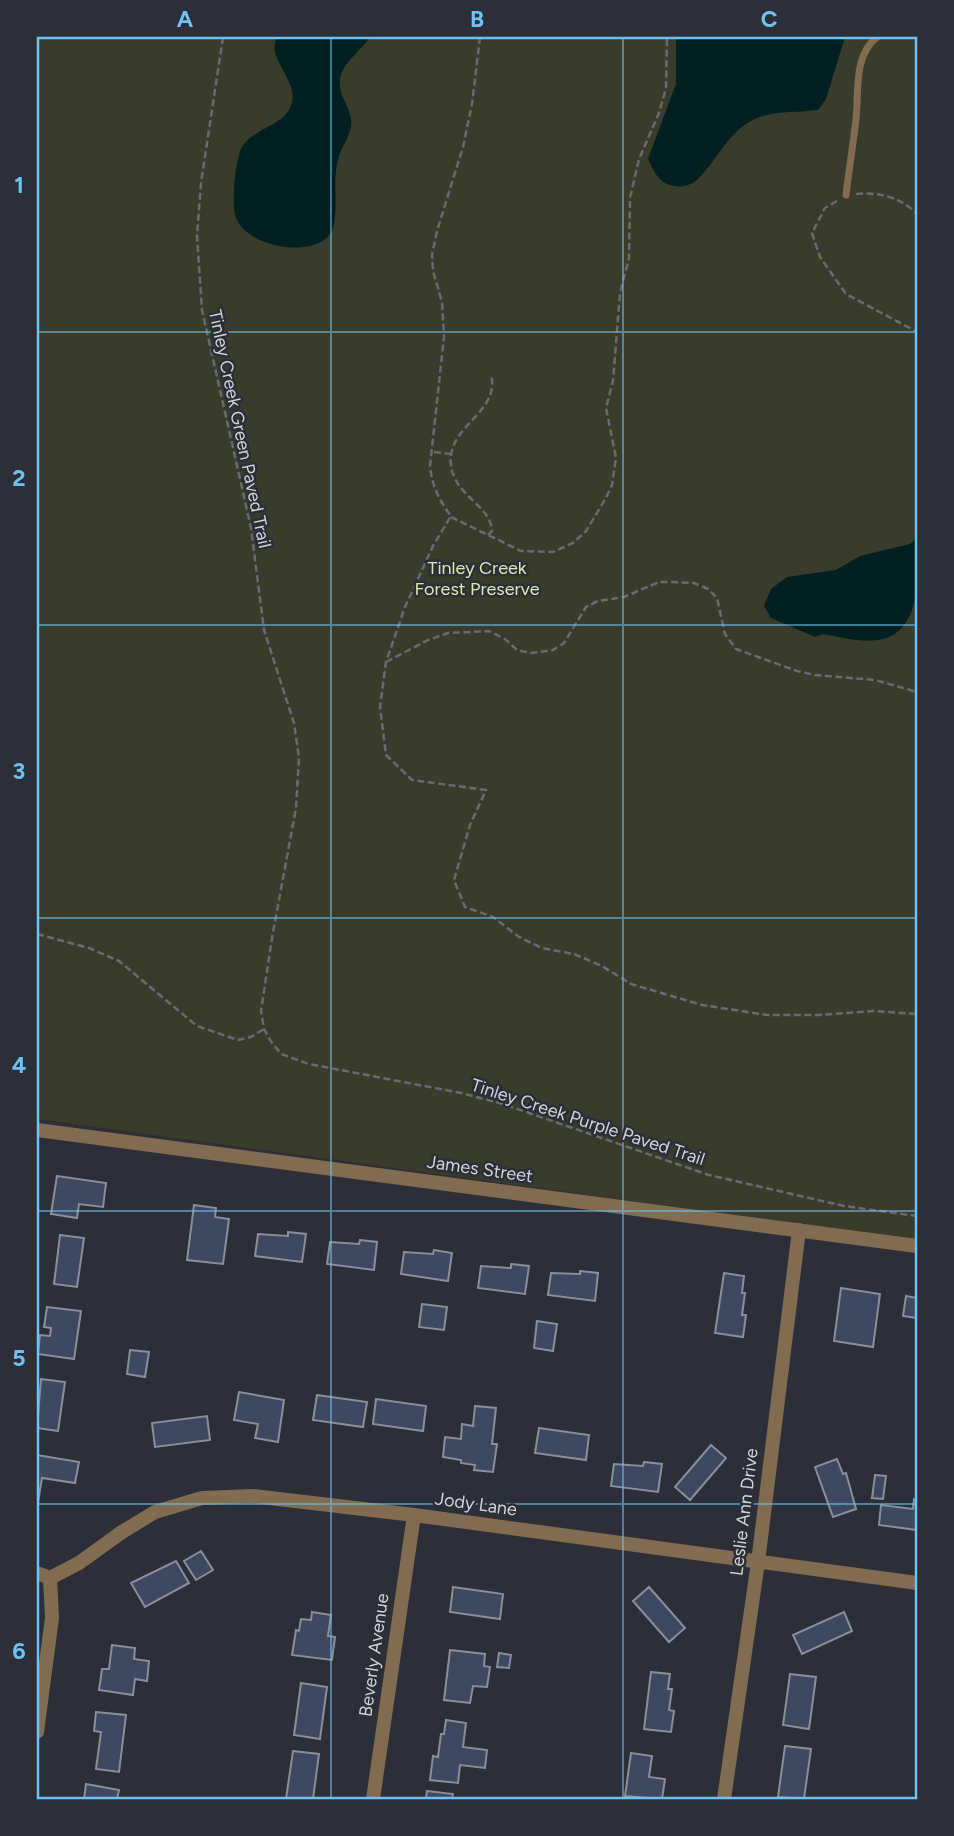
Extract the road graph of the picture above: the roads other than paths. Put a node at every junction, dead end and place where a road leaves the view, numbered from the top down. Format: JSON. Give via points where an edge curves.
{"nodes":[{"id":1,"x":877,"y":37,"type":"edge"},
{"id":2,"x":846,"y":195,"type":"road end"},
{"id":3,"x":37,"y":1130,"type":"edge"},
{"id":4,"x":799,"y":1230,"type":"junction"},
{"id":5,"x":917,"y":1246,"type":"edge"},
{"id":6,"x":414,"y":1515,"type":"junction"},
{"id":7,"x":758,"y":1562,"type":"junction"},
{"id":8,"x":43,"y":1575,"type":"edge"},
{"id":9,"x":917,"y":1583,"type":"edge"},
{"id":10,"x":37,"y":1732,"type":"edge"},
{"id":11,"x":373,"y":1799,"type":"edge"},
{"id":12,"x":724,"y":1799,"type":"edge"}],
"edges":[{"from":1,"to":2,"type":"lane","via":[[867,48],[858,78]]},
{"from":3,"to":4,"type":"street","name":"James Street"},
{"from":4,"to":5,"type":"street","name":"James Street"},
{"from":4,"to":7,"type":"street","name":"Leslie Ann Drive"},
{"from":6,"to":7,"type":"street","name":"Jody Lane"},
{"from":6,"to":8,"type":"street","name":"Jody Lane","via":[[253,1496],[202,1498],[155,1512],[79,1563]]},
{"from":6,"to":11,"type":"street","name":"Beverly Avenue"},
{"from":7,"to":9,"type":"street","name":"Jody Lane"},
{"from":7,"to":12,"type":"street","name":"Leslie Ann Drive"},
{"from":8,"to":10,"type":"street","via":[[52,1618]]}]}
